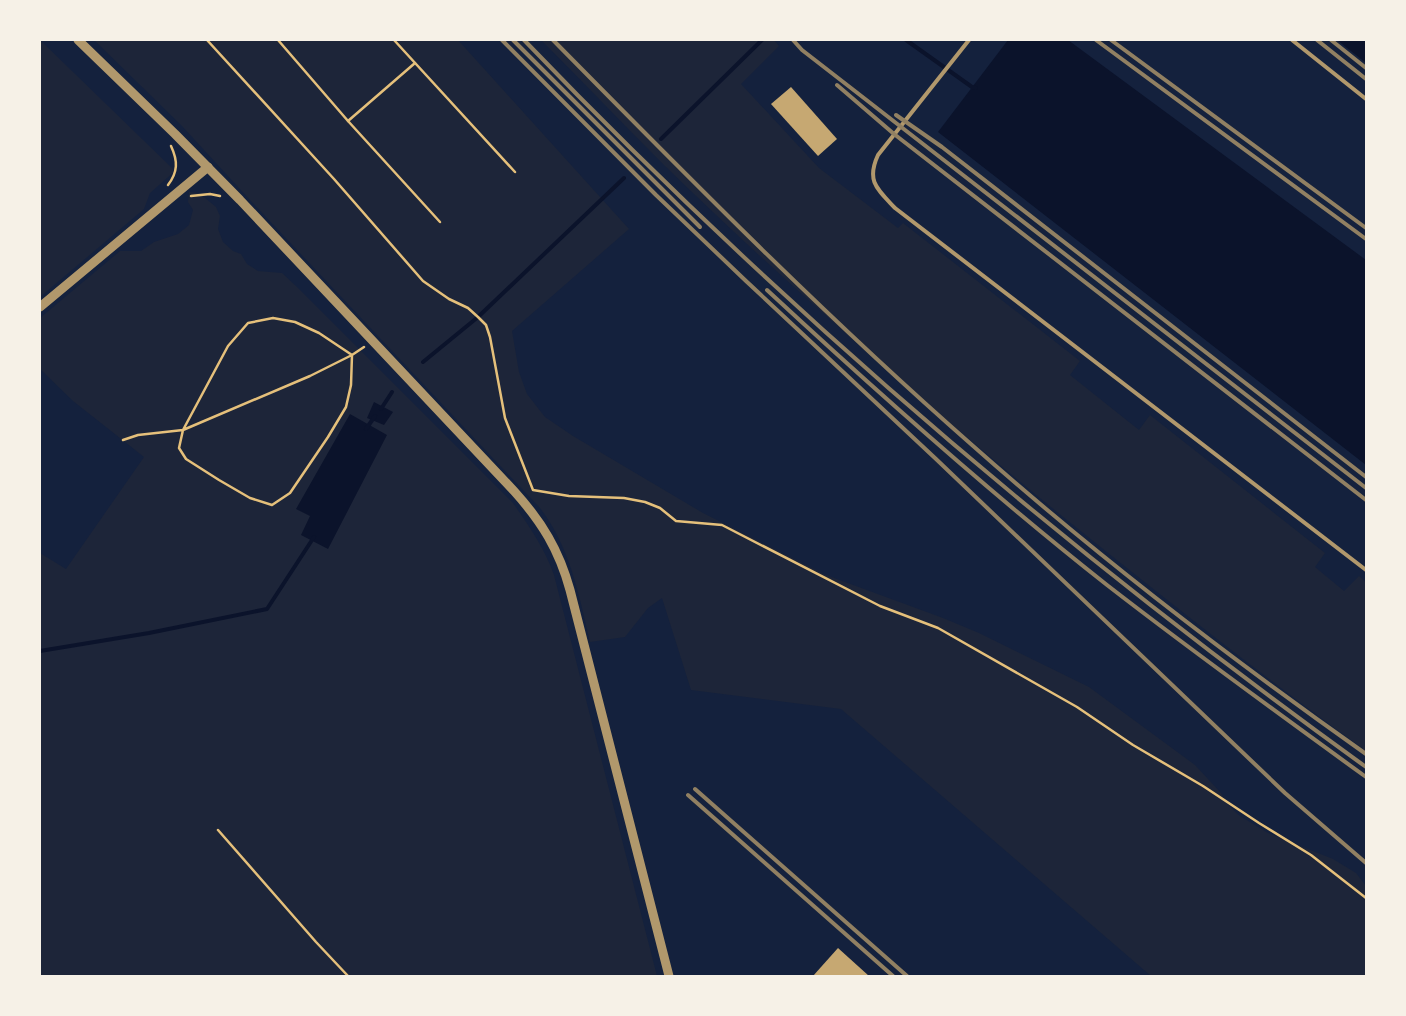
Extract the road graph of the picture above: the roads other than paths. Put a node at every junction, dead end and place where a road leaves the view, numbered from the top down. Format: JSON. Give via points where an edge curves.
{"nodes":[{"id":1,"x":78,"y":40,"type":"edge"},
{"id":2,"x":969,"y":40,"type":"edge"},
{"id":3,"x":1292,"y":40,"type":"edge"},
{"id":4,"x":1366,"y":99,"type":"edge"},
{"id":5,"x":208,"y":167,"type":"junction"},
{"id":6,"x":40,"y":306,"type":"edge"},
{"id":7,"x":1366,"y":570,"type":"edge"},
{"id":8,"x":669,"y":976,"type":"edge"}],
"edges":[{"from":1,"to":5,"type":"street"},
{"from":2,"to":7,"type":"lane","via":[[878,155],[872,173],[880,192],[895,208]]},
{"from":3,"to":4,"type":"lane"},
{"from":5,"to":6,"type":"street"},
{"from":5,"to":8,"type":"street","via":[[514,491],[549,536],[570,590]]}]}
